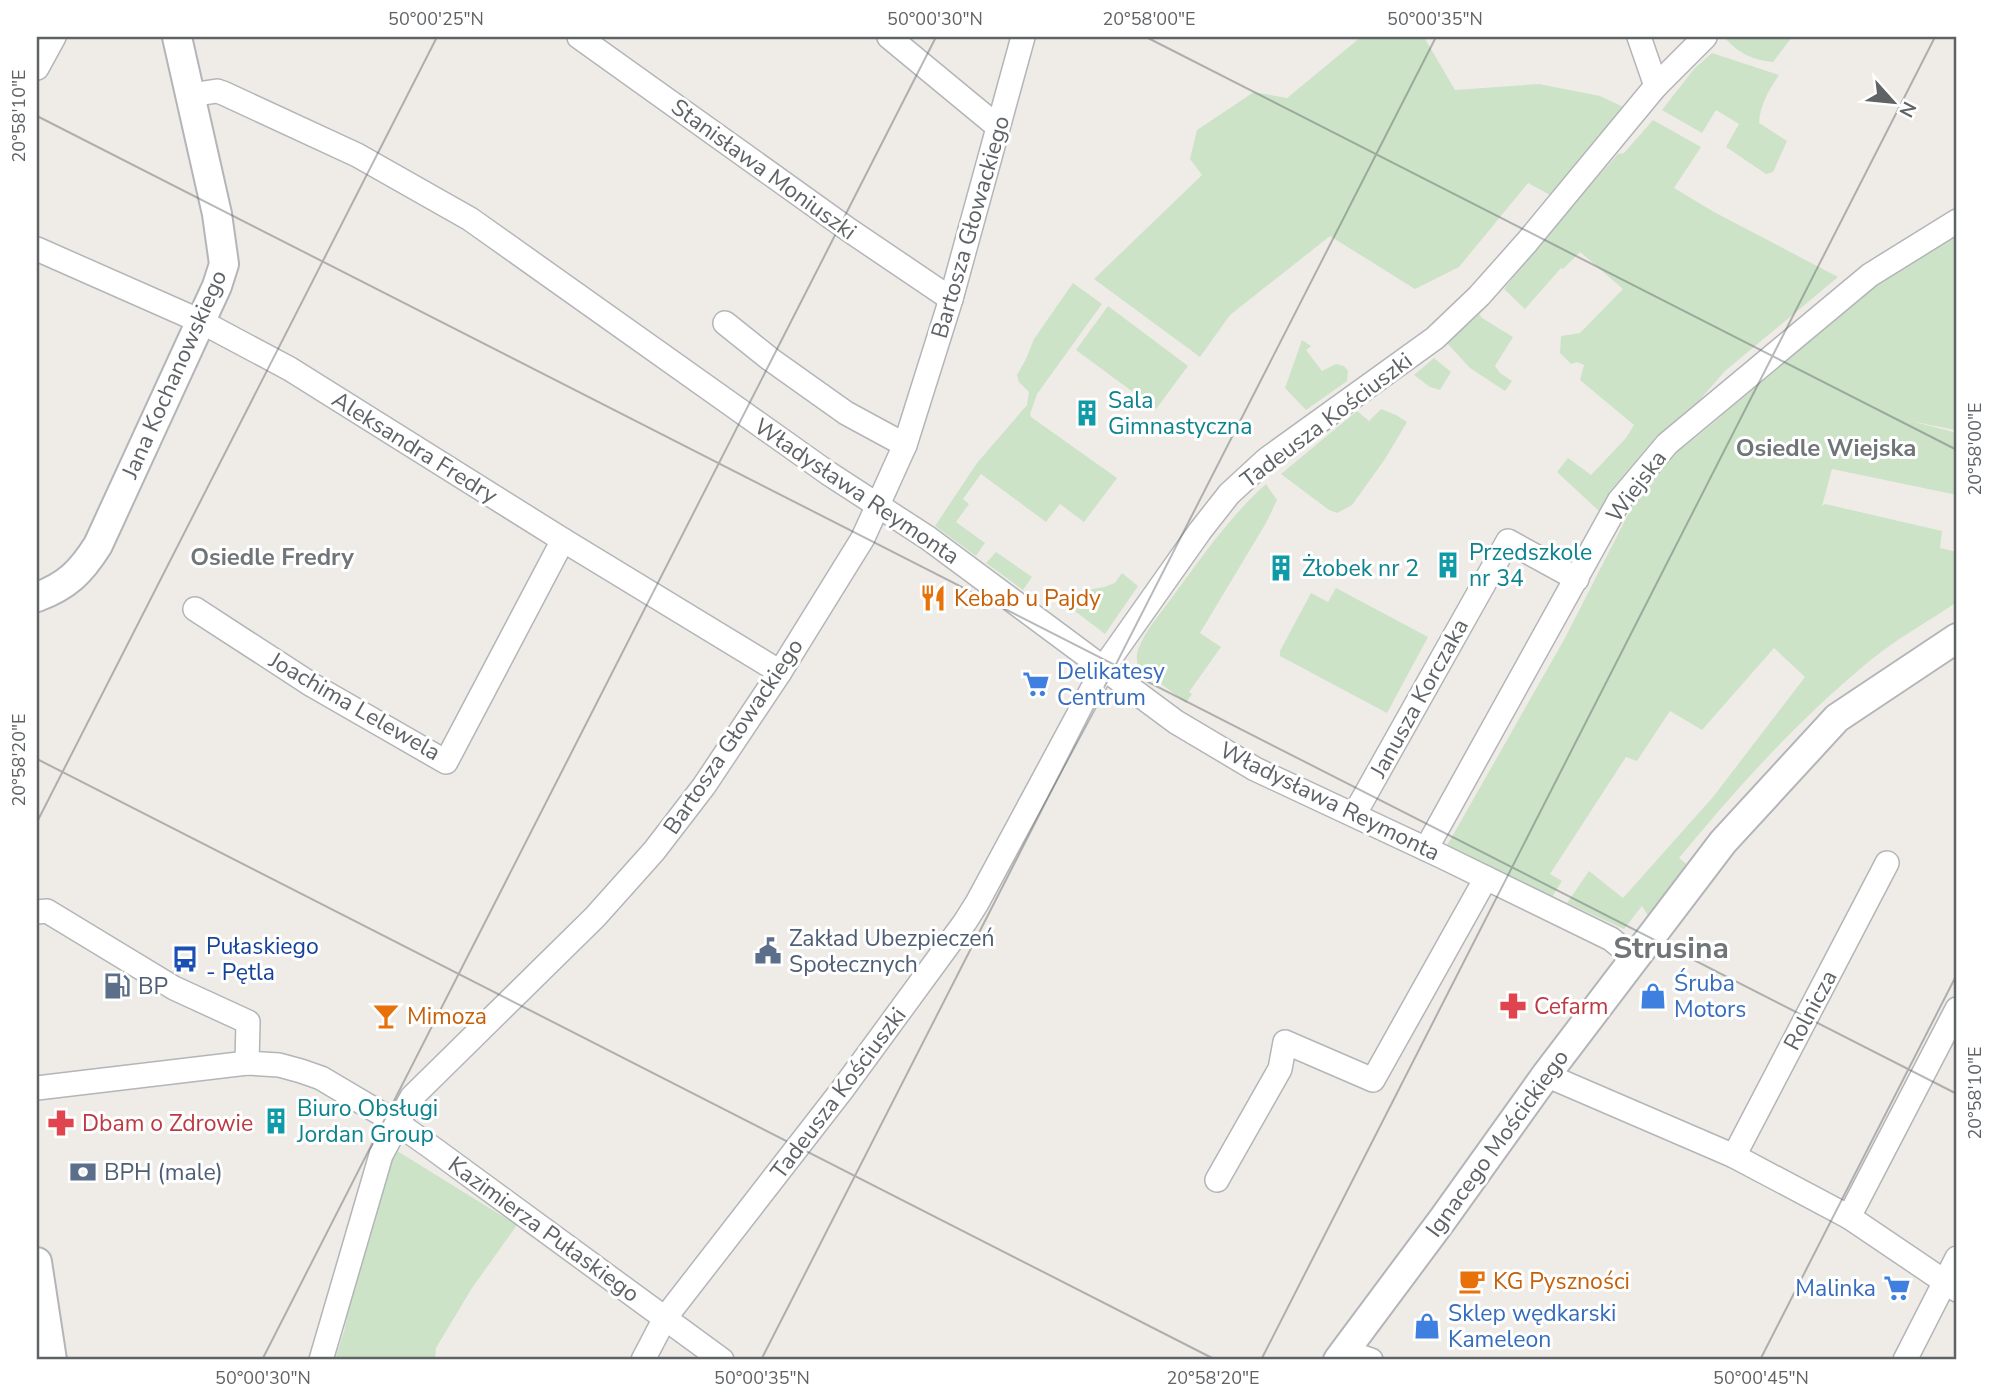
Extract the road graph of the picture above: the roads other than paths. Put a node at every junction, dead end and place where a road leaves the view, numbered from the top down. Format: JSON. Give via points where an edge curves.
{"nodes":[{"id":1,"x":54,"y":37,"type":"edge"},
{"id":2,"x":177,"y":37,"type":"edge"},
{"id":3,"x":579,"y":37,"type":"edge"},
{"id":4,"x":889,"y":37,"type":"edge"},
{"id":5,"x":1023,"y":37,"type":"edge"},
{"id":6,"x":1639,"y":37,"type":"edge"},
{"id":7,"x":1705,"y":37,"type":"edge"},
{"id":8,"x":37,"y":68,"type":"edge"},
{"id":9,"x":1656,"y":86,"type":"junction"},
{"id":10,"x":191,"y":95,"type":"junction"},
{"id":11,"x":998,"y":127,"type":"junction"},
{"id":12,"x":1957,"y":221,"type":"edge"},
{"id":13,"x":37,"y":249,"type":"edge"},
{"id":14,"x":951,"y":299,"type":"junction"},
{"id":15,"x":200,"y":321,"type":"junction"},
{"id":16,"x":725,"y":323,"type":"dead end"},
{"id":17,"x":905,"y":445,"type":"junction"},
{"id":18,"x":878,"y":506,"type":"junction"},
{"id":19,"x":563,"y":540,"type":"junction"},
{"id":20,"x":1577,"y":579,"type":"junction"},
{"id":21,"x":37,"y":597,"type":"edge"},
{"id":22,"x":195,"y":609,"type":"dead end"},
{"id":23,"x":1957,"y":638,"type":"edge"},
{"id":24,"x":1104,"y":667,"type":"junction"},
{"id":25,"x":779,"y":672,"type":"junction"},
{"id":26,"x":1354,"y":815,"type":"junction"},
{"id":27,"x":1426,"y":849,"type":"junction"},
{"id":28,"x":1887,"y":863,"type":"dead end"},
{"id":29,"x":1486,"y":878,"type":"junction"},
{"id":30,"x":37,"y":912,"type":"edge"},
{"id":31,"x":1633,"y":958,"type":"junction"},
{"id":32,"x":1957,"y":1009,"type":"edge"},
{"id":33,"x":247,"y":1063,"type":"junction"},
{"id":34,"x":1546,"y":1075,"type":"junction"},
{"id":35,"x":37,"y":1088,"type":"edge"},
{"id":36,"x":397,"y":1123,"type":"junction"},
{"id":37,"x":1734,"y":1156,"type":"junction"},
{"id":38,"x":1217,"y":1180,"type":"dead end"},
{"id":39,"x":1849,"y":1217,"type":"junction"},
{"id":40,"x":1957,"y":1258,"type":"edge"},
{"id":41,"x":37,"y":1262,"type":"edge"},
{"id":42,"x":1951,"y":1286,"type":"edge"},
{"id":43,"x":665,"y":1318,"type":"junction"},
{"id":44,"x":1351,"y":1357,"type":"edge"},
{"id":45,"x":51,"y":1360,"type":"edge"},
{"id":46,"x":321,"y":1360,"type":"edge"},
{"id":47,"x":643,"y":1360,"type":"edge"},
{"id":48,"x":722,"y":1360,"type":"edge"},
{"id":49,"x":1905,"y":1360,"type":"edge"}],
"edges":[{"from":1,"to":8,"type":"street"},
{"from":2,"to":10,"type":"street","name":"Jana Kochanowskiego"},
{"from":3,"to":14,"type":"street","name":"Stanisława Moniuszki"},
{"from":4,"to":11,"type":"street"},
{"from":5,"to":11,"type":"street","name":"Bartosza Głowackiego"},
{"from":6,"to":9,"type":"street"},
{"from":7,"to":9,"type":"street","name":"Tadeusza Kościuszki"},
{"from":9,"to":24,"type":"street","name":"Tadeusza Kościuszki","via":[[1525,244],[1453,321],[1267,459],[1229,494]]},
{"from":10,"to":15,"type":"street","name":"Jana Kochanowskiego","via":[[224,264]]},
{"from":10,"to":18,"type":"street","name":"Władysława Reymonta","via":[[223,93],[357,155],[470,219]]},
{"from":11,"to":14,"type":"street","name":"Bartosza Głowackiego"},
{"from":12,"to":20,"type":"street","name":"Wiejska","via":[[1870,275],[1667,444],[1619,501]]},
{"from":13,"to":15,"type":"street","name":"Aleksandra Fredry"},
{"from":14,"to":17,"type":"street","name":"Bartosza Głowackiego"},
{"from":15,"to":19,"type":"street","name":"Aleksandra Fredry","via":[[290,369]]},
{"from":15,"to":21,"type":"street","name":"Jana Kochanowskiego","via":[[98,545],[69,580]]},
{"from":16,"to":17,"type":"street","via":[[846,413]]},
{"from":17,"to":18,"type":"street","name":"Bartosza Głowackiego"},
{"from":18,"to":24,"type":"street","name":"Władysława Reymonta"},
{"from":18,"to":25,"type":"street","name":"Bartosza Głowackiego","via":[[852,558]]},
{"from":19,"to":22,"type":"street","name":"Joachima Lelewela","via":[[446,762],[312,685]]},
{"from":19,"to":25,"type":"street","name":"Aleksandra Fredry"},
{"from":20,"to":26,"type":"street","name":"Janusza Korczaka","via":[[1508,541]]},
{"from":20,"to":27,"type":"street","name":"Wiejska"},
{"from":23,"to":31,"type":"street","name":"Ignacego Mościckiego","via":[[1838,718],[1723,842]]},
{"from":24,"to":26,"type":"street","name":"Władysława Reymonta","via":[[1176,722],[1255,769]]},
{"from":24,"to":43,"type":"street","name":"Tadeusza Kościuszki","via":[[971,912],[848,1083]]},
{"from":25,"to":36,"type":"street","name":"Bartosza Głowackiego","via":[[704,786],[654,851],[595,917],[412,1097]]},
{"from":26,"to":27,"type":"street","name":"Władysława Reymonta"},
{"from":27,"to":29,"type":"street","name":"Władysława Reymonta"},
{"from":28,"to":37,"type":"street","name":"Rolnicza"},
{"from":29,"to":31,"type":"street","name":"Władysława Reymonta","via":[[1611,939]]},
{"from":29,"to":38,"type":"street","via":[[1373,1080],[1285,1042],[1280,1069]]},
{"from":30,"to":33,"type":"street","via":[[47,911],[174,988],[248,1022]]},
{"from":31,"to":34,"type":"street","name":"Ignacego Mościckiego"},
{"from":32,"to":39,"type":"street"},
{"from":33,"to":35,"type":"street","name":"Kazimierza Pułaskiego"},
{"from":33,"to":36,"type":"street","name":"Kazimierza Pułaskiego","via":[[279,1065],[321,1078]]},
{"from":34,"to":37,"type":"street"},
{"from":34,"to":44,"type":"street","name":"Ignacego Mościckiego"},
{"from":36,"to":43,"type":"street","name":"Kazimierza Pułaskiego"},
{"from":36,"to":46,"type":"street","name":"Bartosza Głowackiego","via":[[376,1169]]},
{"from":37,"to":39,"type":"street"},
{"from":39,"to":42,"type":"street"},
{"from":40,"to":42,"type":"street"},
{"from":41,"to":45,"type":"street"},
{"from":42,"to":49,"type":"street"},
{"from":43,"to":47,"type":"street","name":"Tadeusza Kościuszki"},
{"from":43,"to":48,"type":"street","name":"Kazimierza Pułaskiego"}]}
